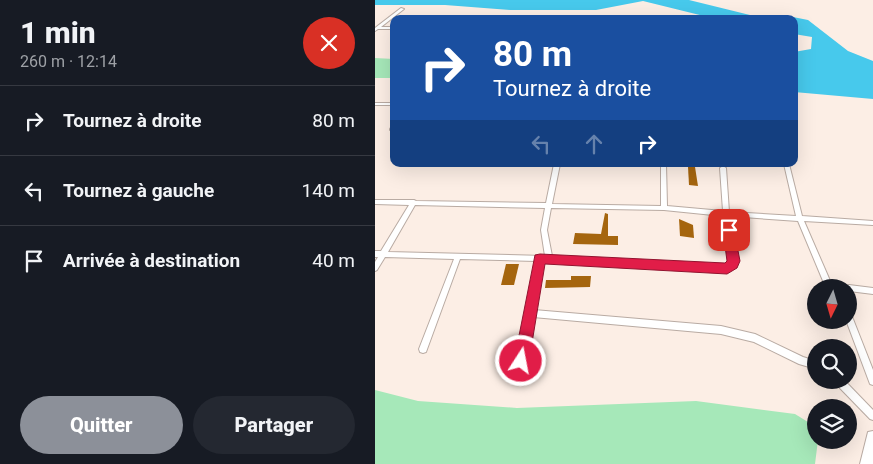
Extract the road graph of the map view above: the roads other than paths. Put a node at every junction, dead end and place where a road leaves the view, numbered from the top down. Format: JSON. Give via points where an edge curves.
{"nodes":[{"id":1,"x":402,"y":9,"type":"dead end"},
{"id":2,"x":394,"y":15,"type":"edge"},
{"id":3,"x":390,"y":18,"type":"edge"},
{"id":4,"x":376,"y":28,"type":"edge"},
{"id":5,"x":390,"y":28,"type":"edge"},
{"id":6,"x":375,"y":104,"type":"edge"},
{"id":7,"x":390,"y":104,"type":"edge"},
{"id":8,"x":556,"y":167,"type":"edge"},
{"id":9,"x":664,"y":167,"type":"edge"},
{"id":10,"x":788,"y":167,"type":"edge"},
{"id":11,"x":723,"y":168,"type":"dead end"},
{"id":12,"x":375,"y":202,"type":"edge"},
{"id":13,"x":414,"y":202,"type":"junction"},
{"id":14,"x":549,"y":206,"type":"junction"},
{"id":15,"x":664,"y":208,"type":"junction"},
{"id":16,"x":726,"y":214,"type":"junction"},
{"id":17,"x":800,"y":219,"type":"junction"},
{"id":18,"x":873,"y":223,"type":"edge"},
{"id":19,"x":375,"y":254,"type":"edge"},
{"id":20,"x":383,"y":254,"type":"junction"},
{"id":21,"x":458,"y":256,"type":"junction"},
{"id":22,"x":540,"y":259,"type":"junction"},
{"id":23,"x":549,"y":259,"type":"junction"},
{"id":24,"x":375,"y":268,"type":"edge"},
{"id":25,"x":826,"y":279,"type":"edge"},
{"id":26,"x":857,"y":289,"type":"edge"},
{"id":27,"x":873,"y":291,"type":"edge"},
{"id":28,"x":531,"y":313,"type":"junction"},
{"id":29,"x":853,"y":329,"type":"edge"},
{"id":30,"x":423,"y":349,"type":"dead end"},
{"id":31,"x":807,"y":362,"type":"edge"},
{"id":32,"x":518,"y":377,"type":"dead end"},
{"id":33,"x":873,"y":381,"type":"edge"},
{"id":34,"x":847,"y":389,"type":"edge"},
{"id":35,"x":873,"y":416,"type":"edge"},
{"id":36,"x":873,"y":437,"type":"edge"},
{"id":37,"x":867,"y":464,"type":"edge"}],
"edges":[{"from":1,"to":2,"type":"street"},
{"from":3,"to":4,"type":"street"},
{"from":4,"to":5,"type":"street"},
{"from":6,"to":7,"type":"street"},
{"from":8,"to":14,"type":"street"},
{"from":9,"to":15,"type":"street"},
{"from":10,"to":17,"type":"street"},
{"from":11,"to":16,"type":"street"},
{"from":12,"to":13,"type":"street"},
{"from":13,"to":14,"type":"street"},
{"from":13,"to":20,"type":"street"},
{"from":14,"to":15,"type":"street"},
{"from":14,"to":23,"type":"street","via":[[544,230]]},
{"from":15,"to":16,"type":"street"},
{"from":16,"to":17,"type":"street"},
{"from":16,"to":23,"type":"street","via":[[733,261],[727,269]]},
{"from":17,"to":18,"type":"street"},
{"from":17,"to":25,"type":"street"},
{"from":19,"to":20,"type":"street"},
{"from":20,"to":21,"type":"street"},
{"from":20,"to":24,"type":"street"},
{"from":21,"to":22,"type":"street"},
{"from":21,"to":30,"type":"street"},
{"from":22,"to":23,"type":"street"},
{"from":22,"to":28,"type":"street"},
{"from":26,"to":27,"type":"street"},
{"from":28,"to":31,"type":"street","via":[[721,330],[755,338]]},
{"from":28,"to":32,"type":"street"},
{"from":29,"to":33,"type":"street"},
{"from":34,"to":35,"type":"street"},
{"from":36,"to":37,"type":"street"}]}
